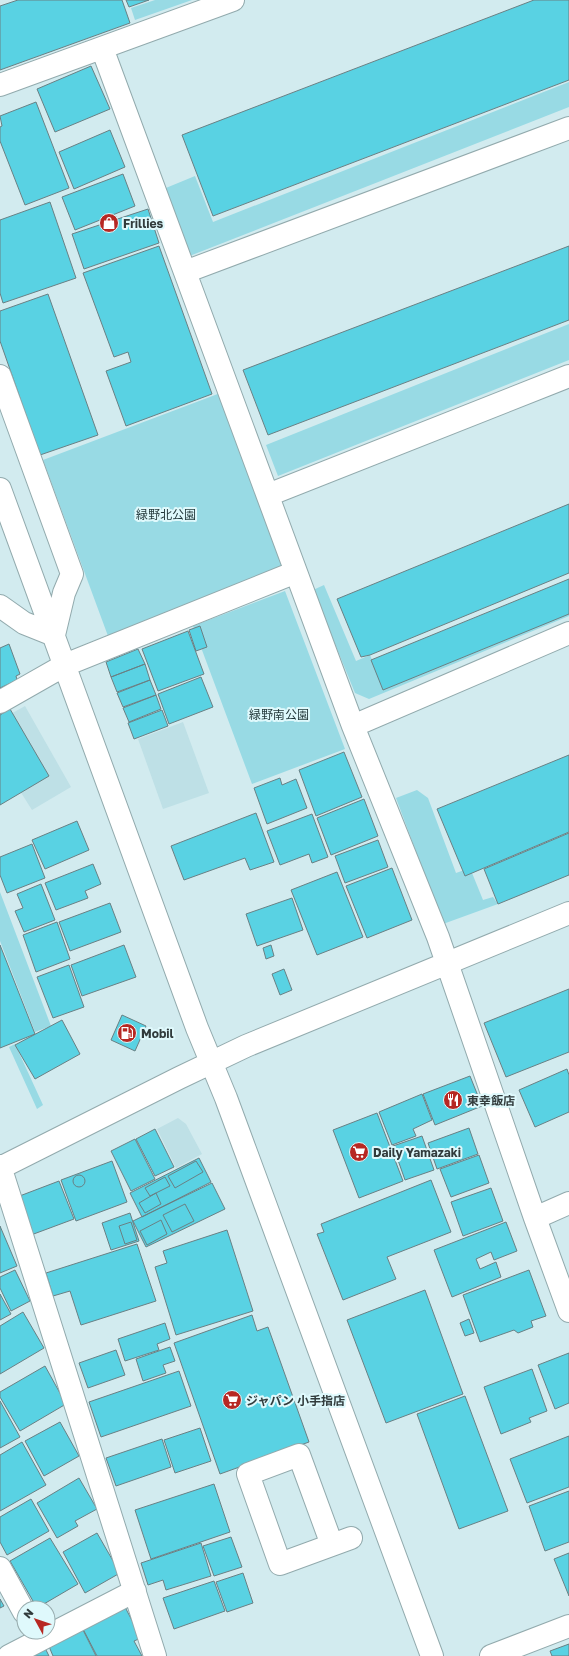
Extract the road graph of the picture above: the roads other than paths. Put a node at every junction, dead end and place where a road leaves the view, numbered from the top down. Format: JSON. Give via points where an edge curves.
{"nodes":[{"id":1,"x":233,"y":0,"type":"edge"},
{"id":2,"x":102,"y":48,"type":"junction"},
{"id":3,"x":0,"y":85,"type":"edge"},
{"id":4,"x":569,"y":128,"type":"edge"},
{"id":5,"x":185,"y":272,"type":"junction"},
{"id":6,"x":0,"y":376,"type":"edge"},
{"id":7,"x":569,"y":376,"type":"edge"},
{"id":8,"x":0,"y":489,"type":"edge"},
{"id":9,"x":268,"y":495,"type":"junction"},
{"id":10,"x":296,"y":572,"type":"junction"},
{"id":11,"x":0,"y":606,"type":"edge"},
{"id":12,"x":569,"y":633,"type":"edge"},
{"id":13,"x":54,"y":635,"type":"junction"},
{"id":14,"x":65,"y":665,"type":"junction"},
{"id":15,"x":0,"y":702,"type":"edge"},
{"id":16,"x":353,"y":726,"type":"junction"},
{"id":17,"x":569,"y":913,"type":"edge"},
{"id":18,"x":447,"y":964,"type":"junction"},
{"id":19,"x":212,"y":1062,"type":"junction"},
{"id":20,"x":0,"y":1167,"type":"edge"},
{"id":21,"x":569,"y":1203,"type":"edge"},
{"id":22,"x":535,"y":1218,"type":"junction"},
{"id":23,"x":569,"y":1311,"type":"edge"},
{"id":24,"x":341,"y":1542,"type":"joint"},
{"id":25,"x":0,"y":1568,"type":"edge"},
{"id":26,"x":135,"y":1591,"type":"junction"},
{"id":27,"x":17,"y":1600,"type":"edge"},
{"id":28,"x":569,"y":1626,"type":"edge"},
{"id":29,"x":56,"y":1628,"type":"edge"},
{"id":30,"x":32,"y":1640,"type":"edge"},
{"id":31,"x":9,"y":1656,"type":"edge"},
{"id":32,"x":155,"y":1656,"type":"edge"},
{"id":33,"x":432,"y":1656,"type":"edge"},
{"id":34,"x":491,"y":1656,"type":"edge"}],
"edges":[{"from":1,"to":2,"type":"street"},
{"from":2,"to":3,"type":"street"},
{"from":2,"to":5,"type":"street"},
{"from":4,"to":5,"type":"street"},
{"from":5,"to":9,"type":"street"},
{"from":6,"to":13,"type":"street","via":[[72,574],[64,594]]},
{"from":7,"to":9,"type":"street"},
{"from":8,"to":13,"type":"street"},
{"from":9,"to":10,"type":"street"},
{"from":10,"to":14,"type":"street"},
{"from":10,"to":16,"type":"street"},
{"from":11,"to":13,"type":"street","via":[[24,623]]},
{"from":12,"to":16,"type":"street"},
{"from":13,"to":14,"type":"street"},
{"from":14,"to":15,"type":"street"},
{"from":14,"to":19,"type":"street","via":[[196,1028]]},
{"from":16,"to":18,"type":"street"},
{"from":17,"to":18,"type":"street"},
{"from":18,"to":19,"type":"street"},
{"from":18,"to":22,"type":"street"},
{"from":19,"to":20,"type":"street"},
{"from":19,"to":33,"type":"street"},
{"from":20,"to":26,"type":"street"},
{"from":21,"to":22,"type":"street"},
{"from":22,"to":23,"type":"street"},
{"from":24,"to":24,"type":"street","via":[[280,1564],[248,1474],[299,1456]]},
{"from":25,"to":27,"type":"street"},
{"from":26,"to":29,"type":"street"},
{"from":26,"to":32,"type":"street"},
{"from":28,"to":34,"type":"street"},
{"from":30,"to":31,"type":"street"}]}
